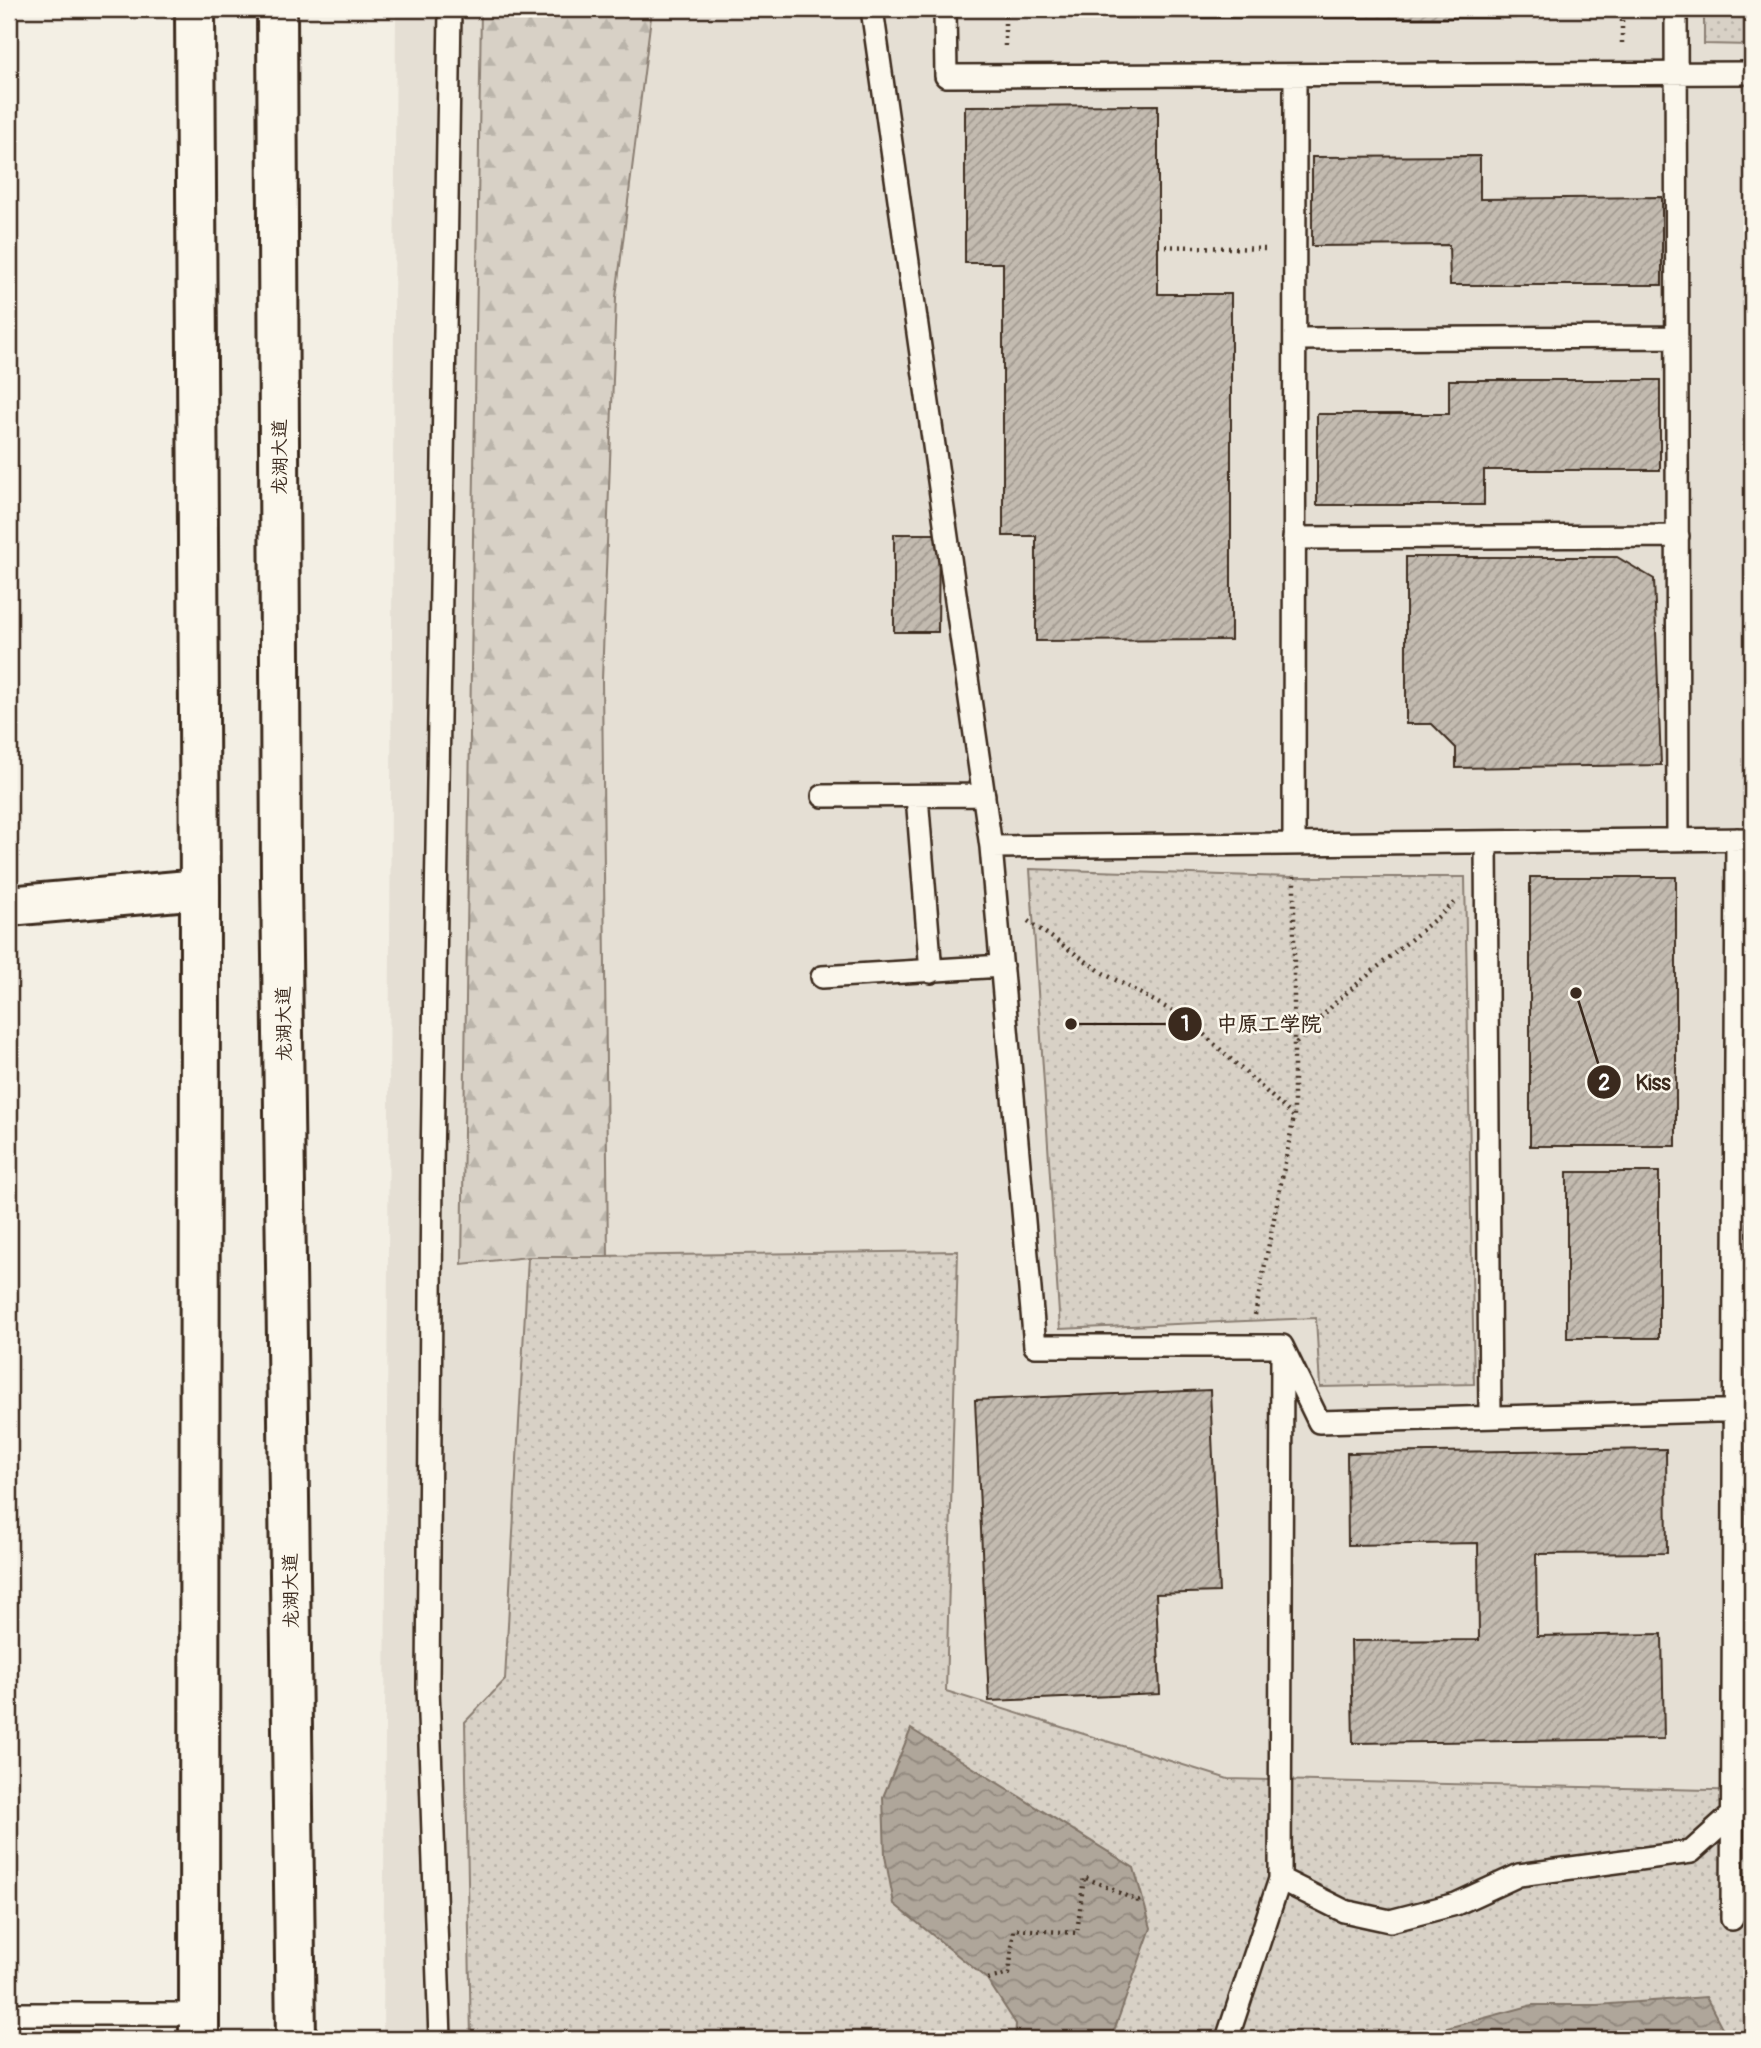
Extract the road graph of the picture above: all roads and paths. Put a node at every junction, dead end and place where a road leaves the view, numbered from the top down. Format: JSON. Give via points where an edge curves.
{"nodes":[{"id":1,"x":195,"y":9,"type":"edge"},
{"id":2,"x":277,"y":9,"type":"edge"},
{"id":3,"x":450,"y":9,"type":"edge"},
{"id":4,"x":872,"y":9,"type":"edge"},
{"id":5,"x":945,"y":9,"type":"edge"},
{"id":6,"x":1004,"y":9,"type":"edge"},
{"id":7,"x":1676,"y":9,"type":"edge"},
{"id":8,"x":1677,"y":73,"type":"junction"},
{"id":9,"x":1752,"y":73,"type":"edge"},
{"id":10,"x":1004,"y":75,"type":"junction"},
{"id":11,"x":1296,"y":75,"type":"junction"},
{"id":12,"x":1158,"y":246,"type":"dead end"},
{"id":13,"x":1295,"y":249,"type":"junction"},
{"id":14,"x":1677,"y":337,"type":"junction"},
{"id":15,"x":1295,"y":338,"type":"junction"},
{"id":16,"x":1678,"y":536,"type":"junction"},
{"id":17,"x":1294,"y":538,"type":"junction"},
{"id":18,"x":984,"y":795,"type":"junction"},
{"id":19,"x":823,"y":796,"type":"dead end"},
{"id":20,"x":917,"y":796,"type":"junction"},
{"id":21,"x":1744,"y":839,"type":"edge"},
{"id":22,"x":1678,"y":840,"type":"junction"},
{"id":23,"x":1486,"y":842,"type":"junction"},
{"id":24,"x":1294,"y":844,"type":"junction"},
{"id":25,"x":991,"y":847,"type":"junction"},
{"id":26,"x":1486,"y":877,"type":"junction"},
{"id":27,"x":200,"y":889,"type":"junction"},
{"id":28,"x":996,"y":898,"type":"junction"},
{"id":29,"x":9,"y":906,"type":"edge"},
{"id":30,"x":1002,"y":966,"type":"junction"},
{"id":31,"x":931,"y":972,"type":"junction"},
{"id":32,"x":822,"y":977,"type":"dead end"},
{"id":33,"x":1295,"y":1043,"type":"junction"},
{"id":34,"x":1294,"y":1117,"type":"junction"},
{"id":35,"x":1249,"y":1346,"type":"junction"},
{"id":36,"x":1282,"y":1346,"type":"junction"},
{"id":37,"x":1743,"y":1410,"type":"edge"},
{"id":38,"x":1490,"y":1417,"type":"junction"},
{"id":39,"x":1733,"y":1814,"type":"junction"},
{"id":40,"x":1280,"y":1879,"type":"junction"},
{"id":41,"x":1138,"y":1904,"type":"dead end"},
{"id":42,"x":1732,"y":1919,"type":"dead end"},
{"id":43,"x":988,"y":1979,"type":"dead end"},
{"id":44,"x":9,"y":2014,"type":"edge"},
{"id":45,"x":199,"y":2026,"type":"edge"},
{"id":46,"x":296,"y":2039,"type":"edge"},
{"id":47,"x":440,"y":2039,"type":"edge"},
{"id":48,"x":1227,"y":2039,"type":"edge"}],
"edges":[{"from":1,"to":27,"type":"main road"},
{"from":2,"to":46,"type":"main road","name":"龙湖大道","via":[[281,864]]},
{"from":3,"to":47,"type":"lane","via":[[428,1687]]},
{"from":4,"to":18,"type":"lane"},
{"from":5,"to":10,"type":"lane","via":[[946,76]]},
{"from":6,"to":10,"type":"path"},
{"from":7,"to":8,"type":"lane"},
{"from":8,"to":9,"type":"lane"},
{"from":8,"to":11,"type":"lane"},
{"from":8,"to":14,"type":"lane"},
{"from":10,"to":11,"type":"lane"},
{"from":11,"to":13,"type":"lane"},
{"from":12,"to":13,"type":"path"},
{"from":13,"to":15,"type":"lane"},
{"from":14,"to":15,"type":"lane"},
{"from":14,"to":16,"type":"lane"},
{"from":15,"to":17,"type":"lane"},
{"from":16,"to":17,"type":"lane"},
{"from":16,"to":22,"type":"lane"},
{"from":17,"to":24,"type":"lane"},
{"from":18,"to":20,"type":"lane"},
{"from":18,"to":25,"type":"lane"},
{"from":19,"to":20,"type":"lane"},
{"from":20,"to":31,"type":"lane"},
{"from":21,"to":22,"type":"lane"},
{"from":21,"to":37,"type":"lane"},
{"from":22,"to":23,"type":"lane"},
{"from":23,"to":24,"type":"lane"},
{"from":23,"to":26,"type":"lane"},
{"from":24,"to":25,"type":"lane"},
{"from":24,"to":33,"type":"path"},
{"from":25,"to":28,"type":"lane"},
{"from":26,"to":33,"type":"path","via":[[1338,1000]]},
{"from":26,"to":38,"type":"lane"},
{"from":27,"to":29,"type":"main road"},
{"from":27,"to":45,"type":"main road"},
{"from":28,"to":30,"type":"lane"},
{"from":28,"to":34,"type":"path","via":[[1103,974],[1187,1019]]},
{"from":30,"to":31,"type":"lane"},
{"from":30,"to":35,"type":"lane","via":[[1035,1346]]},
{"from":31,"to":32,"type":"lane"},
{"from":33,"to":34,"type":"path"},
{"from":34,"to":35,"type":"path"},
{"from":35,"to":36,"type":"lane"},
{"from":36,"to":38,"type":"lane","via":[[1319,1422]]},
{"from":36,"to":40,"type":"lane"},
{"from":37,"to":38,"type":"lane"},
{"from":37,"to":39,"type":"lane"},
{"from":39,"to":40,"type":"lane","via":[[1691,1852],[1519,1875],[1456,1904],[1391,1921],[1344,1911]]},
{"from":39,"to":42,"type":"lane"},
{"from":40,"to":48,"type":"lane"},
{"from":41,"to":43,"type":"path","via":[[1084,1877],[1077,1933],[1014,1929],[1009,1974]]},
{"from":44,"to":45,"type":"lane"}]}
